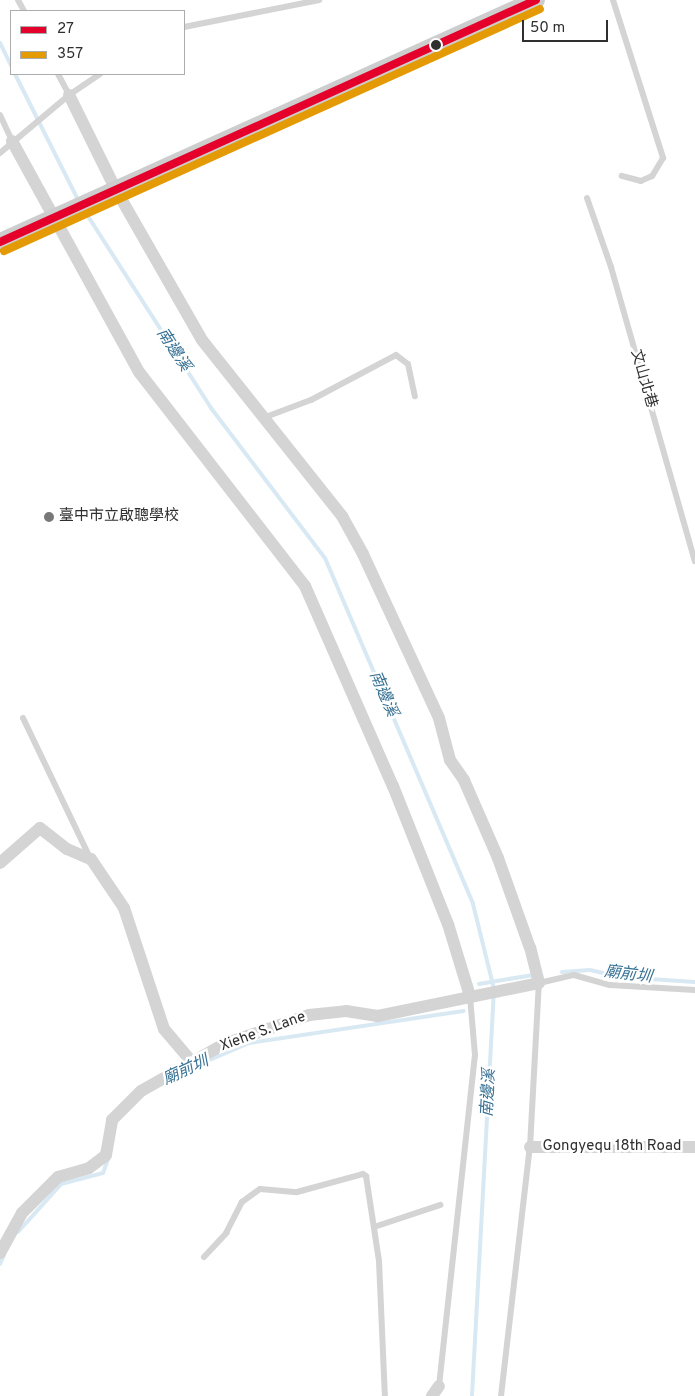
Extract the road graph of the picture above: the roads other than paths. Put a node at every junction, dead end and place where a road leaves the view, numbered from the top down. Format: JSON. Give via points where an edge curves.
{"nodes":[{"id":1,"x":319,"y":0,"type":"edge"},
{"id":2,"x":536,"y":0,"type":"edge"},
{"id":3,"x":613,"y":0,"type":"edge"},
{"id":4,"x":185,"y":27,"type":"edge"},
{"id":5,"x":58,"y":75,"type":"edge"},
{"id":6,"x":99,"y":75,"type":"edge"},
{"id":7,"x":65,"y":99,"type":"junction"},
{"id":8,"x":0,"y":115,"type":"edge"},
{"id":9,"x":15,"y":139,"type":"junction"},
{"id":10,"x":0,"y":153,"type":"edge"},
{"id":11,"x":622,"y":176,"type":"dead end"},
{"id":12,"x":116,"y":190,"type":"junction"},
{"id":13,"x":587,"y":198,"type":"dead end"},
{"id":14,"x":59,"y":216,"type":"junction"},
{"id":15,"x":0,"y":242,"type":"edge"},
{"id":16,"x":415,"y":396,"type":"dead end"},
{"id":17,"x":262,"y":419,"type":"junction"},
{"id":18,"x":695,"y":561,"type":"edge"},
{"id":19,"x":23,"y":718,"type":"dead end"},
{"id":20,"x":91,"y":859,"type":"junction"},
{"id":21,"x":0,"y":863,"type":"edge"},
{"id":22,"x":538,"y":983,"type":"junction"},
{"id":23,"x":695,"y":990,"type":"edge"},
{"id":24,"x":470,"y":996,"type":"junction"},
{"id":25,"x":192,"y":1062,"type":"junction"},
{"id":26,"x":530,"y":1147,"type":"junction"},
{"id":27,"x":695,"y":1147,"type":"edge"},
{"id":28,"x":440,"y":1205,"type":"dead end"},
{"id":29,"x":374,"y":1227,"type":"junction"},
{"id":30,"x":0,"y":1253,"type":"edge"},
{"id":31,"x":204,"y":1257,"type":"dead end"},
{"id":32,"x":436,"y":1391,"type":"edge"},
{"id":33,"x":385,"y":1396,"type":"edge"},
{"id":34,"x":501,"y":1396,"type":"edge"}],
"edges":[{"from":1,"to":4,"type":"lane"},
{"from":2,"to":12,"type":"main road"},
{"from":3,"to":11,"type":"lane","via":[[663,158],[652,176],[641,181]]},
{"from":5,"to":7,"type":"lane"},
{"from":6,"to":7,"type":"lane"},
{"from":7,"to":9,"type":"lane"},
{"from":7,"to":12,"type":"street"},
{"from":8,"to":9,"type":"lane"},
{"from":9,"to":10,"type":"lane"},
{"from":9,"to":14,"type":"street"},
{"from":12,"to":14,"type":"main road"},
{"from":12,"to":17,"type":"street","via":[[202,340]]},
{"from":13,"to":18,"type":"lane","name":"文山北巷","via":[[611,267]]},
{"from":14,"to":15,"type":"main road"},
{"from":14,"to":24,"type":"street","via":[[139,372],[305,586],[393,786],[448,924]]},
{"from":16,"to":17,"type":"lane","via":[[408,364],[396,355],[311,400]]},
{"from":17,"to":22,"type":"street","via":[[342,516],[384,593],[439,718],[450,760],[464,780],[498,858],[530,948]]},
{"from":19,"to":20,"type":"lane"},
{"from":20,"to":21,"type":"street","via":[[67,849],[40,828]]},
{"from":20,"to":25,"type":"street","via":[[124,908],[164,1029]]},
{"from":22,"to":23,"type":"lane","via":[[574,975],[610,985]]},
{"from":22,"to":24,"type":"street","name":"Xiehe S. Lane"},
{"from":22,"to":26,"type":"lane"},
{"from":24,"to":25,"type":"street","name":"Xiehe S. Lane","via":[[378,1016],[346,1011],[310,1015],[233,1041]]},
{"from":24,"to":32,"type":"lane","via":[[474,1055]]},
{"from":25,"to":30,"type":"street","name":"Xiehe S. Lane","via":[[141,1090],[112,1120],[106,1155],[89,1168],[58,1177],[22,1213]]},
{"from":26,"to":27,"type":"street","name":"Gongyequ 18th Road"},
{"from":26,"to":34,"type":"lane"},
{"from":28,"to":29,"type":"lane"},
{"from":29,"to":31,"type":"lane","via":[[366,1176],[363,1174],[297,1192],[260,1189],[242,1202],[226,1233]]},
{"from":29,"to":33,"type":"lane","via":[[379,1261]]}]}
